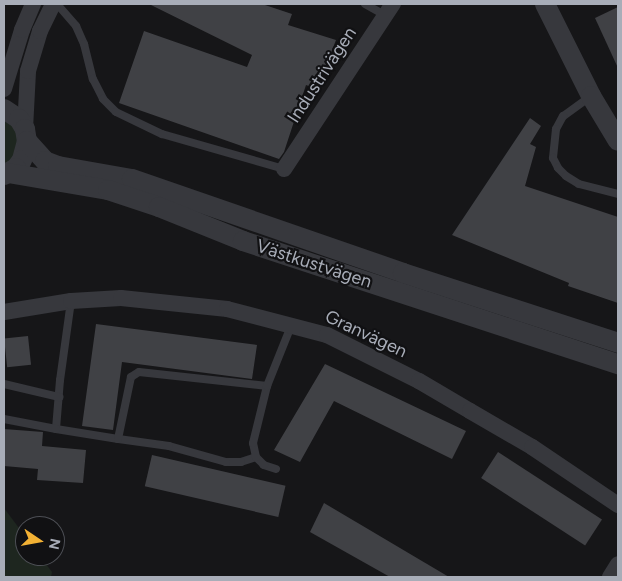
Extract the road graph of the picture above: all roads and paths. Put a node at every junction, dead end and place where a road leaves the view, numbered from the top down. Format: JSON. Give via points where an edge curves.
{"nodes":[{"id":1,"x":33,"y":4,"type":"edge"},
{"id":2,"x":53,"y":4,"type":"edge"},
{"id":3,"x":57,"y":4,"type":"edge"},
{"id":4,"x":365,"y":4,"type":"edge"},
{"id":5,"x":545,"y":4,"type":"edge"},
{"id":6,"x":389,"y":10,"type":"edge"},
{"id":7,"x":4,"y":89,"type":"edge"},
{"id":8,"x":591,"y":96,"type":"junction"},
{"id":9,"x":4,"y":109,"type":"edge"},
{"id":10,"x":26,"y":135,"type":"junction"},
{"id":11,"x":618,"y":141,"type":"edge"},
{"id":12,"x":284,"y":169,"type":"joint"},
{"id":13,"x":6,"y":174,"type":"edge"},
{"id":14,"x":618,"y":194,"type":"edge"},
{"id":15,"x":72,"y":301,"type":"junction"},
{"id":16,"x":4,"y":312,"type":"edge"},
{"id":17,"x":291,"y":326,"type":"junction"},
{"id":18,"x":618,"y":342,"type":"edge"},
{"id":19,"x":618,"y":364,"type":"edge"},
{"id":20,"x":4,"y":384,"type":"edge"},
{"id":21,"x":267,"y":386,"type":"junction"},
{"id":22,"x":59,"y":397,"type":"junction"},
{"id":23,"x":4,"y":419,"type":"edge"},
{"id":24,"x":56,"y":429,"type":"junction"},
{"id":25,"x":118,"y":439,"type":"junction"},
{"id":26,"x":256,"y":457,"type":"junction"},
{"id":27,"x":276,"y":469,"type":"dead end"},
{"id":28,"x":618,"y":505,"type":"edge"},
{"id":29,"x":618,"y":564,"type":"edge"},
{"id":30,"x":610,"y":577,"type":"edge"}],
"edges":[{"from":1,"to":7,"type":"street"},
{"from":2,"to":10,"type":"street","via":[[40,31],[28,71]]},
{"from":3,"to":12,"type":"lane","via":[[76,26],[93,79],[103,99],[116,112],[162,134]]},
{"from":4,"to":6,"type":"lane"},
{"from":5,"to":8,"type":"street"},
{"from":6,"to":12,"type":"street","name":"Industrivägen"},
{"from":8,"to":11,"type":"street"},
{"from":8,"to":14,"type":"lane","via":[[563,116],[556,129],[553,158],[562,172],[579,184]]},
{"from":9,"to":10,"type":"street","name":"Västkustvägen","via":[[15,115]]},
{"from":10,"to":13,"type":"street","via":[[22,160]]},
{"from":10,"to":18,"type":"street","name":"Västkustvägen","via":[[45,161],[58,166],[132,179],[403,273]]},
{"from":13,"to":19,"type":"street","name":"Västkustvägen","via":[[108,190],[243,241]]},
{"from":15,"to":16,"type":"street","name":"Granvägen"},
{"from":15,"to":17,"type":"street","name":"Granvägen","via":[[120,298],[217,308]]},
{"from":15,"to":22,"type":"lane"},
{"from":17,"to":21,"type":"lane"},
{"from":17,"to":28,"type":"street","name":"Granvägen","via":[[327,335],[419,381],[532,447]]},
{"from":20,"to":22,"type":"lane"},
{"from":21,"to":25,"type":"lane","via":[[139,372],[131,377],[128,386]]},
{"from":21,"to":26,"type":"lane","via":[[253,443]]},
{"from":22,"to":24,"type":"lane"},
{"from":23,"to":24,"type":"lane"},
{"from":24,"to":25,"type":"lane"},
{"from":25,"to":26,"type":"lane","via":[[169,446],[226,462]]},
{"from":26,"to":27,"type":"lane","via":[[264,465]]},
{"from":29,"to":30,"type":"street"}]}
